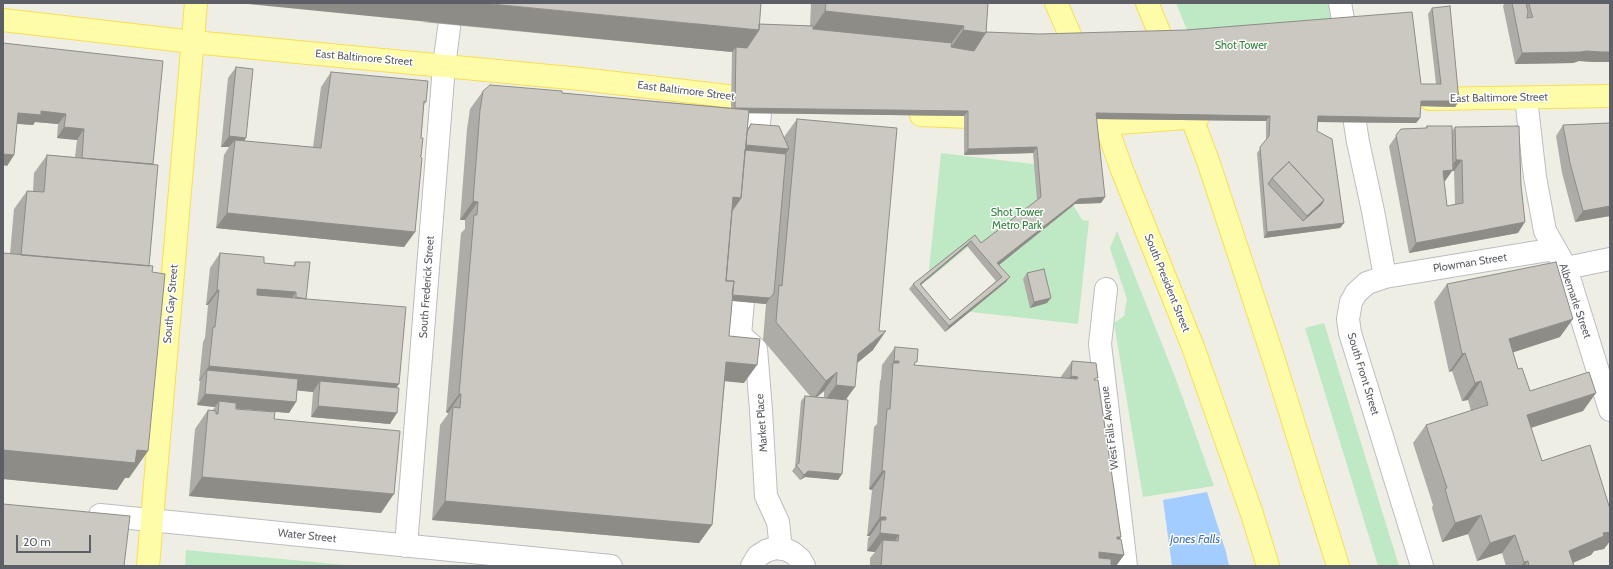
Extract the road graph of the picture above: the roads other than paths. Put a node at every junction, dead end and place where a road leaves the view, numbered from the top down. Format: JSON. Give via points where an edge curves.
{"nodes":[{"id":1,"x":196,"y":3,"type":"edge"},
{"id":2,"x":1056,"y":3,"type":"edge"},
{"id":3,"x":1147,"y":3,"type":"edge"},
{"id":4,"x":1340,"y":3,"type":"edge"},
{"id":5,"x":3,"y":20,"type":"edge"},
{"id":6,"x":449,"y":28,"type":"dead end"},
{"id":7,"x":193,"y":42,"type":"junction"},
{"id":8,"x":444,"y":66,"type":"junction"},
{"id":9,"x":1610,"y":96,"type":"edge"},
{"id":10,"x":1526,"y":98,"type":"junction"},
{"id":11,"x":1409,"y":99,"type":"edge"},
{"id":12,"x":761,"y":100,"type":"junction"},
{"id":13,"x":784,"y":102,"type":"edge"},
{"id":14,"x":902,"y":113,"type":"edge"},
{"id":15,"x":1219,"y":115,"type":"edge"},
{"id":16,"x":1192,"y":118,"type":"junction"},
{"id":17,"x":1012,"y":119,"type":"edge"},
{"id":18,"x":1043,"y":121,"type":"edge"},
{"id":19,"x":1106,"y":124,"type":"junction"},
{"id":20,"x":758,"y":136,"type":"edge"},
{"id":21,"x":1555,"y":249,"type":"junction"},
{"id":22,"x":1610,"y":259,"type":"edge"},
{"id":23,"x":1566,"y":268,"type":"junction"},
{"id":24,"x":1385,"y":277,"type":"junction"},
{"id":25,"x":1106,"y":289,"type":"dead end"},
{"id":26,"x":743,"y":302,"type":"edge"},
{"id":27,"x":1609,"y":400,"type":"edge"},
{"id":28,"x":79,"y":513,"type":"edge"},
{"id":29,"x":153,"y":521,"type":"junction"},
{"id":30,"x":406,"y":546,"type":"junction"},
{"id":31,"x":781,"y":549,"type":"junction"},
{"id":32,"x":148,"y":566,"type":"edge"},
{"id":33,"x":611,"y":566,"type":"edge"},
{"id":34,"x":752,"y":566,"type":"edge"},
{"id":35,"x":804,"y":566,"type":"edge"},
{"id":36,"x":1126,"y":566,"type":"edge"},
{"id":37,"x":1268,"y":566,"type":"edge"},
{"id":38,"x":1338,"y":566,"type":"edge"},
{"id":39,"x":1422,"y":566,"type":"edge"}],
"edges":[{"from":1,"to":7,"type":"main road","name":"South Gay Street"},
{"from":2,"to":19,"type":"main road","name":"South President Street"},
{"from":3,"to":16,"type":"main road"},
{"from":4,"to":24,"type":"street","via":[[1352,68],[1358,142]]},
{"from":5,"to":7,"type":"main road","name":"East Baltimore Street"},
{"from":6,"to":8,"type":"street","name":"South Frederick Street"},
{"from":7,"to":8,"type":"main road","name":"East Baltimore Street"},
{"from":7,"to":29,"type":"main road","name":"South Gay Street"},
{"from":8,"to":12,"type":"main road","name":"East Baltimore Street"},
{"from":8,"to":30,"type":"street","name":"South Frederick Street"},
{"from":9,"to":10,"type":"main road","name":"East Baltimore Street"},
{"from":10,"to":11,"type":"main road","name":"East Baltimore Street"},
{"from":10,"to":21,"type":"street","name":"Albemarle Street","via":[[1535,177],[1545,231]]},
{"from":12,"to":13,"type":"main road","name":"East Baltimore Street"},
{"from":12,"to":20,"type":"street"},
{"from":14,"to":17,"type":"main road"},
{"from":15,"to":16,"type":"main road"},
{"from":16,"to":19,"type":"main road"},
{"from":16,"to":38,"type":"main road","via":[[1274,360]]},
{"from":18,"to":19,"type":"main road"},
{"from":19,"to":37,"type":"main road","name":"South President Street","via":[[1193,347]]},
{"from":21,"to":23,"type":"street","name":"Albemarle Street"},
{"from":21,"to":24,"type":"street","name":"Plowman Street"},
{"from":22,"to":23,"type":"street"},
{"from":23,"to":27,"type":"street","name":"Albemarle Street"},
{"from":24,"to":39,"type":"street","name":"South Front Street","via":[[1367,283],[1356,292],[1348,319],[1350,333]]},
{"from":25,"to":36,"type":"street","name":"West Falls Avenue","via":[[1100,344]]},
{"from":26,"to":31,"type":"street","name":"Market Place","via":[[740,335],[756,349],[766,496],[778,522]]},
{"from":28,"to":29,"type":"street","name":"Water Street"},
{"from":29,"to":30,"type":"street","name":"Water Street"},
{"from":29,"to":32,"type":"main road","name":"South Gay Street"},
{"from":30,"to":33,"type":"street","name":"Water Street"},
{"from":31,"to":34,"type":"street","via":[[766,551],[758,556]]},
{"from":31,"to":35,"type":"street","via":[[793,552]]}]}
